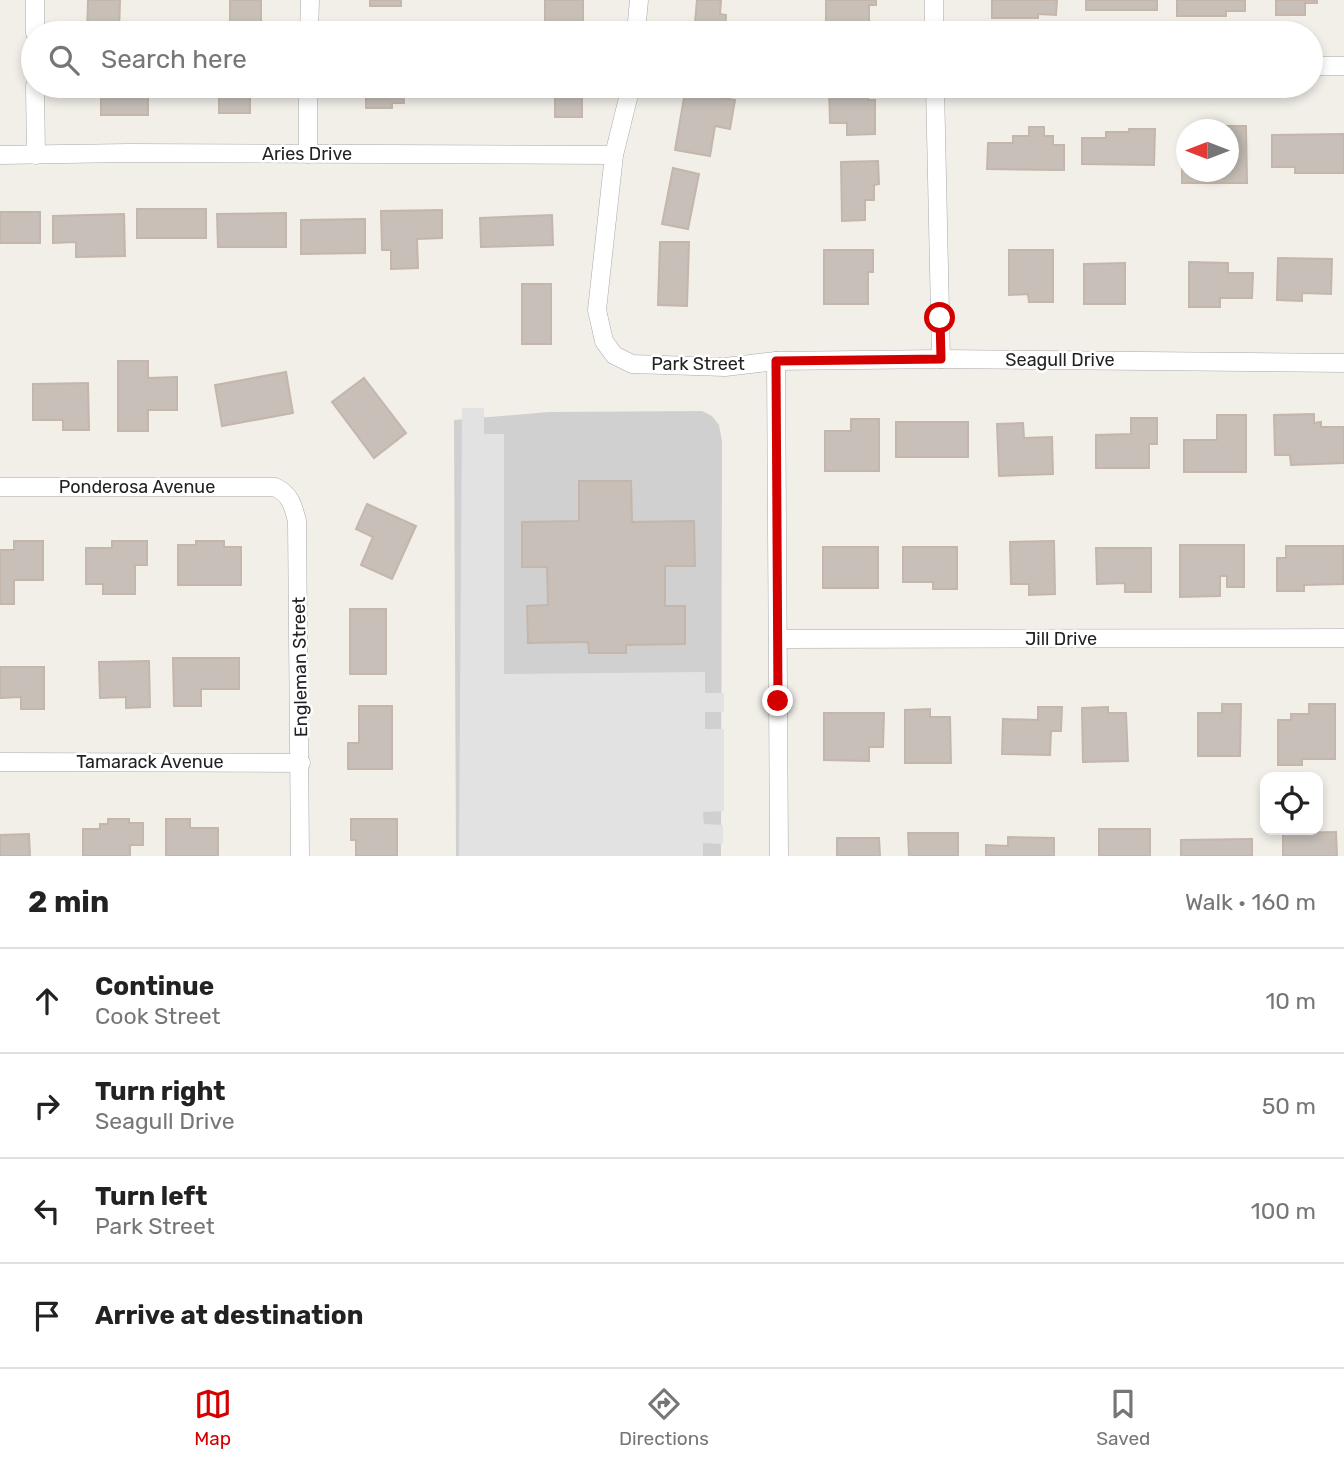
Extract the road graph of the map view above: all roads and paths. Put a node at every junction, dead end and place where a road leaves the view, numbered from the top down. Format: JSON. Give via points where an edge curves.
{"nodes":[{"id":1,"x":35,"y":0,"type":"edge"},
{"id":2,"x":310,"y":0,"type":"edge"},
{"id":3,"x":639,"y":0,"type":"edge"},
{"id":4,"x":934,"y":0,"type":"edge"},
{"id":5,"x":35,"y":21,"type":"edge"},
{"id":6,"x":309,"y":21,"type":"edge"},
{"id":7,"x":637,"y":21,"type":"edge"},
{"id":8,"x":934,"y":21,"type":"edge"},
{"id":9,"x":1323,"y":66,"type":"edge"},
{"id":10,"x":1344,"y":66,"type":"edge"},
{"id":11,"x":35,"y":98,"type":"edge"},
{"id":12,"x":308,"y":98,"type":"edge"},
{"id":13,"x":628,"y":98,"type":"edge"},
{"id":14,"x":935,"y":98,"type":"edge"},
{"id":15,"x":307,"y":154,"type":"junction"},
{"id":16,"x":0,"y":155,"type":"edge"},
{"id":17,"x":36,"y":155,"type":"junction"},
{"id":18,"x":614,"y":155,"type":"junction"},
{"id":19,"x":941,"y":359,"type":"junction"},
{"id":20,"x":776,"y":361,"type":"junction"},
{"id":21,"x":1344,"y":363,"type":"edge"},
{"id":22,"x":0,"y":487,"type":"edge"},
{"id":23,"x":275,"y":487,"type":"joint"},
{"id":24,"x":1344,"y":638,"type":"edge"},
{"id":25,"x":778,"y":639,"type":"junction"},
{"id":26,"x":0,"y":762,"type":"edge"},
{"id":27,"x":301,"y":763,"type":"junction"},
{"id":28,"x":300,"y":856,"type":"edge"},
{"id":29,"x":779,"y":856,"type":"edge"}],
"edges":[{"from":1,"to":5,"type":"street"},
{"from":2,"to":6,"type":"street"},
{"from":3,"to":7,"type":"street"},
{"from":4,"to":8,"type":"street"},
{"from":9,"to":10,"type":"street"},
{"from":11,"to":17,"type":"street"},
{"from":12,"to":15,"type":"street"},
{"from":13,"to":18,"type":"street","name":"Park Street"},
{"from":14,"to":19,"type":"street"},
{"from":15,"to":17,"type":"street","name":"Aries Drive"},
{"from":15,"to":18,"type":"street","name":"Aries Drive"},
{"from":16,"to":17,"type":"street","name":"Aries Drive"},
{"from":18,"to":20,"type":"street","name":"Park Street","via":[[597,310],[604,341],[614,355],[632,364],[725,367]]},
{"from":19,"to":20,"type":"street","name":"Seagull Drive"},
{"from":19,"to":21,"type":"street","name":"Seagull Drive"},
{"from":20,"to":25,"type":"street"},
{"from":22,"to":23,"type":"street","name":"Ponderosa Avenue"},
{"from":23,"to":27,"type":"street","name":"Engleman Street","via":[[285,491],[297,521]]},
{"from":24,"to":25,"type":"street","name":"Jill Drive"},
{"from":25,"to":29,"type":"street"},
{"from":26,"to":27,"type":"street","name":"Tamarack Avenue"},
{"from":27,"to":28,"type":"street","name":"Engleman Street"}]}
